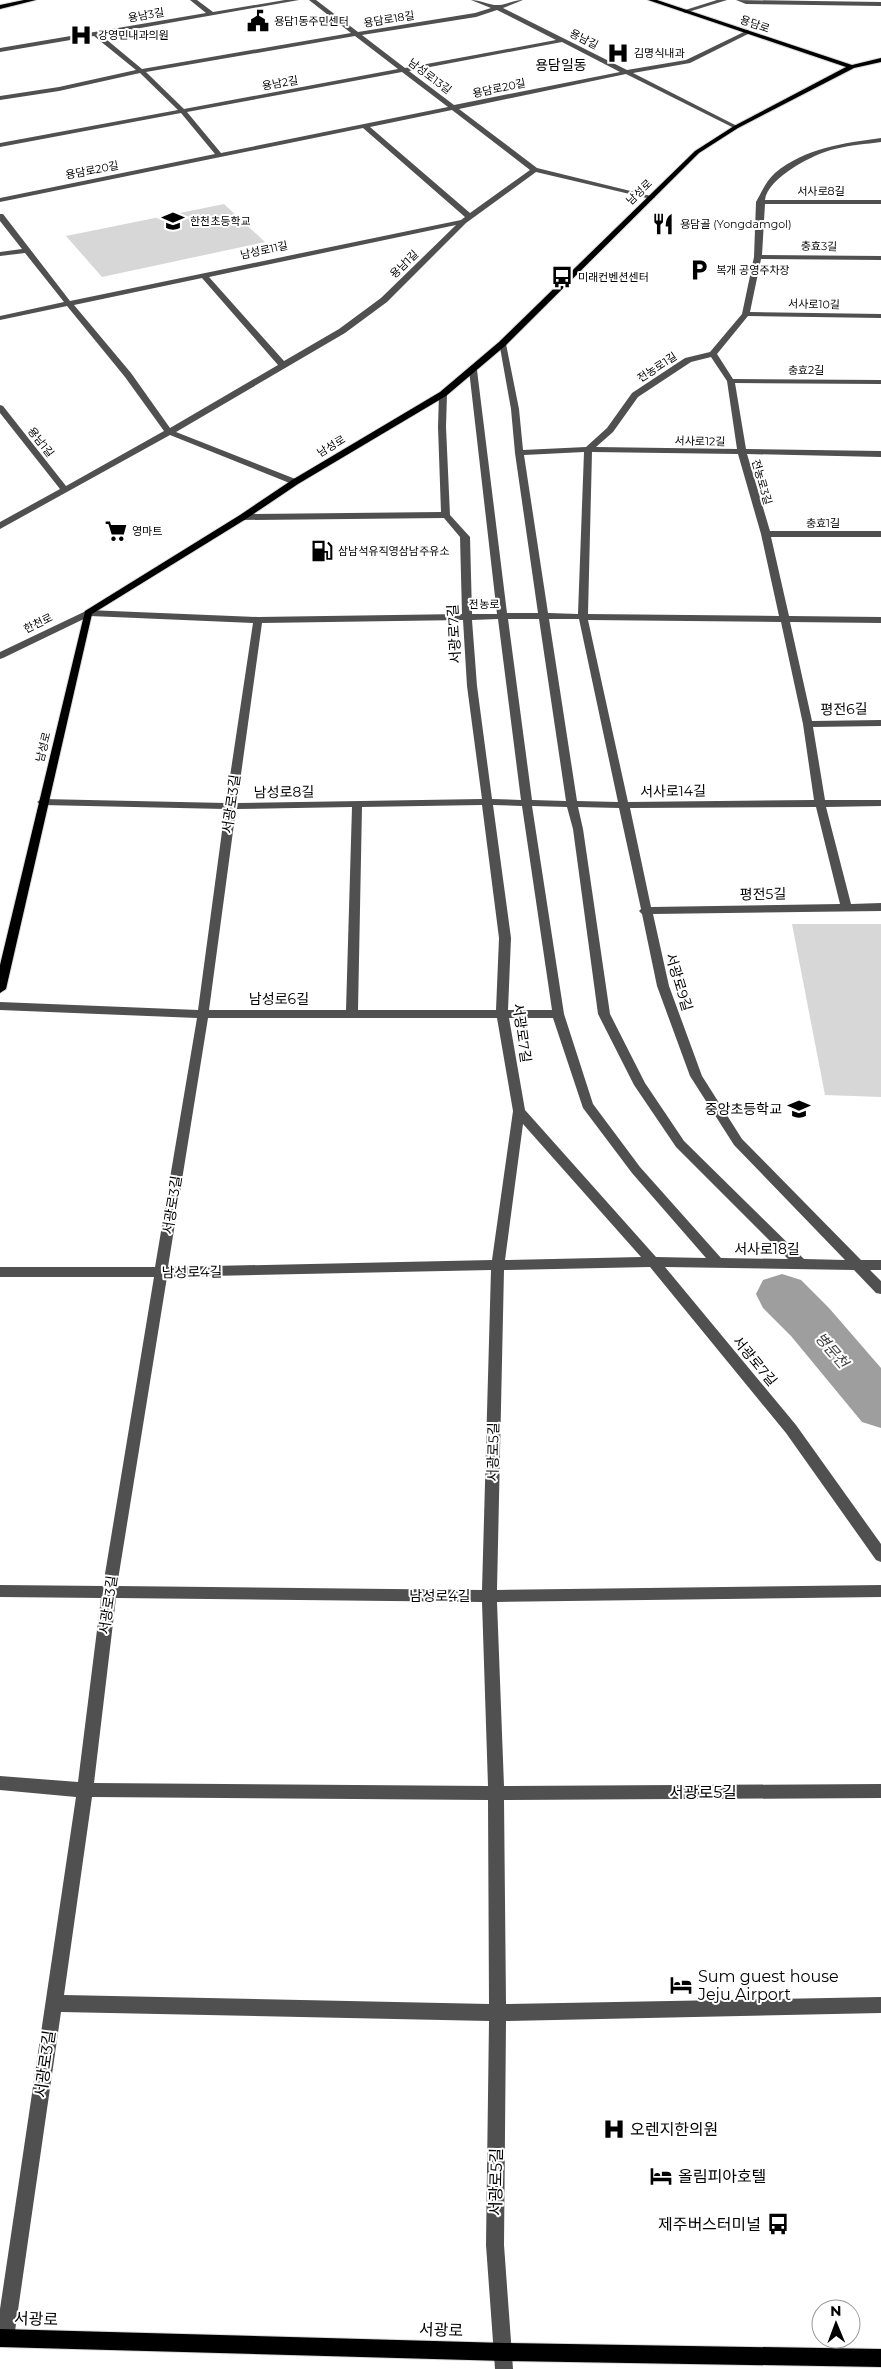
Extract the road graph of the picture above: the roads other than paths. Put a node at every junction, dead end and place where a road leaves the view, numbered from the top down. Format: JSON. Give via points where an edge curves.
{"nodes":[{"id":1,"x":33,"y":0,"type":"edge"},
{"id":2,"x":193,"y":0,"type":"edge"},
{"id":3,"x":296,"y":0,"type":"edge"},
{"id":4,"x":312,"y":0,"type":"edge"},
{"id":5,"x":474,"y":0,"type":"edge"},
{"id":6,"x":520,"y":0,"type":"edge"},
{"id":7,"x":652,"y":0,"type":"edge"},
{"id":8,"x":724,"y":0,"type":"edge"},
{"id":9,"x":739,"y":0,"type":"edge"},
{"id":10,"x":795,"y":2,"type":"edge"},
{"id":11,"x":881,"y":4,"type":"edge"},
{"id":12,"x":0,"y":7,"type":"edge"},
{"id":13,"x":498,"y":8,"type":"junction"},
{"id":14,"x":685,"y":11,"type":"junction"},
{"id":15,"x":211,"y":14,"type":"junction"},
{"id":16,"x":748,"y":32,"type":"junction"},
{"id":17,"x":96,"y":34,"type":"junction"},
{"id":18,"x":358,"y":34,"type":"junction"},
{"id":19,"x":564,"y":40,"type":"junction"},
{"id":20,"x":0,"y":50,"type":"edge"},
{"id":21,"x":881,"y":60,"type":"edge"},
{"id":22,"x":852,"y":68,"type":"junction"},
{"id":23,"x":406,"y":70,"type":"junction"},
{"id":24,"x":141,"y":71,"type":"junction"},
{"id":25,"x":628,"y":72,"type":"junction"},
{"id":26,"x":0,"y":98,"type":"edge"},
{"id":27,"x":456,"y":109,"type":"junction"},
{"id":28,"x":183,"y":112,"type":"junction"},
{"id":29,"x":366,"y":127,"type":"junction"},
{"id":30,"x":736,"y":127,"type":"junction"},
{"id":31,"x":881,"y":140,"type":"edge"},
{"id":32,"x":0,"y":145,"type":"edge"},
{"id":33,"x":220,"y":156,"type":"junction"},
{"id":34,"x":535,"y":170,"type":"junction"},
{"id":35,"x":652,"y":197,"type":"junction"},
{"id":36,"x":0,"y":200,"type":"edge"},
{"id":37,"x":760,"y":202,"type":"junction"},
{"id":38,"x":881,"y":202,"type":"edge"},
{"id":39,"x":0,"y":216,"type":"edge"},
{"id":40,"x":468,"y":219,"type":"junction"},
{"id":41,"x":27,"y":250,"type":"junction"},
{"id":42,"x":0,"y":254,"type":"edge"},
{"id":43,"x":758,"y":257,"type":"junction"},
{"id":44,"x":881,"y":258,"type":"edge"},
{"id":45,"x":203,"y":275,"type":"junction"},
{"id":46,"x":68,"y":303,"type":"junction"},
{"id":47,"x":746,"y":314,"type":"junction"},
{"id":48,"x":881,"y":316,"type":"edge"},
{"id":49,"x":0,"y":318,"type":"edge"},
{"id":50,"x":502,"y":344,"type":"junction"},
{"id":51,"x":713,"y":354,"type":"junction"},
{"id":52,"x":283,"y":365,"type":"junction"},
{"id":53,"x":473,"y":370,"type":"junction"},
{"id":54,"x":731,"y":381,"type":"junction"},
{"id":55,"x":881,"y":382,"type":"edge"},
{"id":56,"x":443,"y":394,"type":"junction"},
{"id":57,"x":0,"y":408,"type":"edge"},
{"id":58,"x":169,"y":432,"type":"junction"},
{"id":59,"x":588,"y":449,"type":"junction"},
{"id":60,"x":519,"y":453,"type":"junction"},
{"id":61,"x":742,"y":453,"type":"junction"},
{"id":62,"x":881,"y":454,"type":"edge"},
{"id":63,"x":295,"y":482,"type":"junction"},
{"id":64,"x":65,"y":490,"type":"junction"},
{"id":65,"x":446,"y":515,"type":"junction"},
{"id":66,"x":243,"y":517,"type":"junction"},
{"id":67,"x":0,"y":526,"type":"edge"},
{"id":68,"x":766,"y":534,"type":"junction"},
{"id":69,"x":881,"y":534,"type":"edge"},
{"id":70,"x":88,"y":613,"type":"junction"},
{"id":71,"x":467,"y":616,"type":"junction"},
{"id":72,"x":543,"y":616,"type":"junction"},
{"id":73,"x":502,"y":617,"type":"junction"},
{"id":74,"x":583,"y":617,"type":"junction"},
{"id":75,"x":258,"y":620,"type":"junction"},
{"id":76,"x":785,"y":620,"type":"junction"},
{"id":77,"x":881,"y":620,"type":"edge"},
{"id":78,"x":0,"y":656,"type":"edge"},
{"id":79,"x":881,"y":723,"type":"edge"},
{"id":80,"x":808,"y":724,"type":"junction"},
{"id":81,"x":42,"y":802,"type":"junction"},
{"id":82,"x":485,"y":802,"type":"junction"},
{"id":83,"x":820,"y":803,"type":"junction"},
{"id":84,"x":881,"y":803,"type":"edge"},
{"id":85,"x":357,"y":804,"type":"junction"},
{"id":86,"x":572,"y":804,"type":"junction"},
{"id":87,"x":527,"y":805,"type":"junction"},
{"id":88,"x":230,"y":806,"type":"junction"},
{"id":89,"x":624,"y":806,"type":"junction"},
{"id":90,"x":881,"y":907,"type":"edge"},
{"id":91,"x":846,"y":908,"type":"junction"},
{"id":92,"x":645,"y":911,"type":"junction"},
{"id":93,"x":0,"y":989,"type":"edge"},
{"id":94,"x":0,"y":1006,"type":"edge"},
{"id":95,"x":502,"y":1013,"type":"junction"},
{"id":96,"x":203,"y":1014,"type":"junction"},
{"id":97,"x":352,"y":1014,"type":"junction"},
{"id":98,"x":558,"y":1014,"type":"junction"},
{"id":99,"x":519,"y":1111,"type":"junction"},
{"id":100,"x":653,"y":1262,"type":"junction"},
{"id":101,"x":718,"y":1263,"type":"junction"},
{"id":102,"x":801,"y":1264,"type":"junction"},
{"id":103,"x":858,"y":1264,"type":"junction"},
{"id":104,"x":881,"y":1264,"type":"edge"},
{"id":105,"x":498,"y":1267,"type":"junction"},
{"id":106,"x":0,"y":1272,"type":"edge"},
{"id":107,"x":161,"y":1272,"type":"junction"},
{"id":108,"x":881,"y":1289,"type":"edge"},
{"id":109,"x":881,"y":1556,"type":"edge"},
{"id":110,"x":0,"y":1591,"type":"edge"},
{"id":111,"x":881,"y":1591,"type":"edge"},
{"id":112,"x":109,"y":1593,"type":"junction"},
{"id":113,"x":489,"y":1596,"type":"junction"},
{"id":114,"x":0,"y":1784,"type":"edge"},
{"id":115,"x":85,"y":1790,"type":"junction"},
{"id":116,"x":881,"y":1791,"type":"edge"},
{"id":117,"x":496,"y":1793,"type":"junction"},
{"id":118,"x":54,"y":2004,"type":"junction"},
{"id":119,"x":881,"y":2005,"type":"edge"},
{"id":120,"x":498,"y":2013,"type":"junction"},
{"id":121,"x":2,"y":2338,"type":"edge"},
{"id":122,"x":881,"y":2358,"type":"edge"},
{"id":123,"x":505,"y":2360,"type":"edge"}],
"edges":[{"from":1,"to":12,"type":"main road"},
{"from":2,"to":15,"type":"street"},
{"from":3,"to":15,"type":"street","name":"용남3길"},
{"from":4,"to":18,"type":"street","name":"남성로13길"},
{"from":5,"to":13,"type":"street","name":"용남길"},
{"from":6,"to":13,"type":"street","name":"용담로18길"},
{"from":7,"to":14,"type":"main road","name":"용담로"},
{"from":8,"to":14,"type":"street"},
{"from":9,"to":10,"type":"street"},
{"from":10,"to":11,"type":"street"},
{"from":13,"to":18,"type":"street","name":"용담로18길","via":[[476,15]]},
{"from":13,"to":19,"type":"street","name":"용남길"},
{"from":14,"to":16,"type":"main road","name":"용담로"},
{"from":15,"to":17,"type":"street","name":"용남3길"},
{"from":16,"to":22,"type":"main road","name":"용담로"},
{"from":16,"to":25,"type":"street","name":"용담로20길","via":[[688,62]]},
{"from":17,"to":20,"type":"street","name":"용남3길"},
{"from":17,"to":24,"type":"street"},
{"from":18,"to":23,"type":"street","name":"남성로13길"},
{"from":18,"to":24,"type":"street","name":"용담로18길"},
{"from":19,"to":23,"type":"street","name":"용남2길"},
{"from":19,"to":25,"type":"street","name":"용남길"},
{"from":21,"to":22,"type":"main road","name":"남성로"},
{"from":22,"to":30,"type":"main road","name":"남성로"},
{"from":23,"to":27,"type":"street","name":"남성로13길"},
{"from":23,"to":28,"type":"street","name":"용남2길"},
{"from":24,"to":26,"type":"street","name":"용담로18길"},
{"from":24,"to":28,"type":"street"},
{"from":25,"to":27,"type":"street","name":"용담로20길"},
{"from":25,"to":30,"type":"street","name":"용남길"},
{"from":27,"to":29,"type":"street","name":"용담로20길"},
{"from":27,"to":34,"type":"street","name":"남성로13길"},
{"from":28,"to":32,"type":"street","name":"용남2길"},
{"from":28,"to":33,"type":"street"},
{"from":29,"to":33,"type":"street","name":"용담로20길"},
{"from":29,"to":40,"type":"street"},
{"from":30,"to":35,"type":"main road","name":"남성로","via":[[697,152]]},
{"from":31,"to":37,"type":"street","via":[[832,147],[809,156],[776,175]]},
{"from":33,"to":36,"type":"street","name":"용담로20길"},
{"from":34,"to":35,"type":"street"},
{"from":34,"to":40,"type":"street","name":"용남1길"},
{"from":35,"to":50,"type":"main road","name":"남성로"},
{"from":37,"to":38,"type":"street","name":"서사로8길"},
{"from":37,"to":43,"type":"street"},
{"from":39,"to":41,"type":"street"},
{"from":40,"to":45,"type":"street","name":"남성로11길"},
{"from":40,"to":52,"type":"street","name":"용남1길","via":[[384,300],[342,331]]},
{"from":41,"to":42,"type":"street"},
{"from":41,"to":46,"type":"street"},
{"from":43,"to":44,"type":"street","name":"충효3길"},
{"from":43,"to":47,"type":"street"},
{"from":45,"to":46,"type":"street","name":"남성로11길"},
{"from":45,"to":52,"type":"street"},
{"from":46,"to":49,"type":"street","name":"남성로11길"},
{"from":46,"to":58,"type":"street","via":[[128,375]]},
{"from":47,"to":48,"type":"street","name":"서사로10길"},
{"from":47,"to":51,"type":"street"},
{"from":50,"to":53,"type":"main road","name":"남성로"},
{"from":50,"to":60,"type":"street","via":[[515,409]]},
{"from":51,"to":54,"type":"street","name":"전농로3길"},
{"from":51,"to":59,"type":"street","name":"전농로1길","via":[[688,360],[635,395],[610,430]]},
{"from":52,"to":58,"type":"street","name":"용남1길"},
{"from":53,"to":56,"type":"main road","name":"남성로"},
{"from":53,"to":73,"type":"street"},
{"from":54,"to":55,"type":"street","name":"충효2길"},
{"from":54,"to":61,"type":"street","name":"전농로3길"},
{"from":56,"to":63,"type":"main road","name":"남성로"},
{"from":56,"to":65,"type":"street"},
{"from":57,"to":64,"type":"street","name":"용남1길"},
{"from":58,"to":63,"type":"street"},
{"from":58,"to":64,"type":"street","name":"용남1길"},
{"from":59,"to":60,"type":"street","name":"서사로12길"},
{"from":59,"to":61,"type":"street","name":"서사로12길"},
{"from":59,"to":74,"type":"street"},
{"from":60,"to":72,"type":"street"},
{"from":61,"to":62,"type":"street","name":"서사로12길"},
{"from":61,"to":68,"type":"street","name":"전농로3길"},
{"from":63,"to":66,"type":"main road","name":"남성로"},
{"from":64,"to":67,"type":"street","name":"용남1길"},
{"from":65,"to":66,"type":"street"},
{"from":65,"to":71,"type":"street","name":"서광로7길","via":[[465,537]]},
{"from":66,"to":70,"type":"main road","name":"남성로"},
{"from":68,"to":69,"type":"street","name":"충효1길"},
{"from":68,"to":76,"type":"street","name":"전농로3길"},
{"from":70,"to":75,"type":"street","name":"전농로"},
{"from":70,"to":78,"type":"street","name":"한천로"},
{"from":70,"to":81,"type":"main road","name":"남성로"},
{"from":71,"to":73,"type":"street","name":"전농로"},
{"from":71,"to":75,"type":"street","name":"전농로"},
{"from":71,"to":82,"type":"street","name":"서광로7길"},
{"from":72,"to":73,"type":"street","name":"전농로"},
{"from":72,"to":74,"type":"street","name":"전농로"},
{"from":72,"to":86,"type":"street"},
{"from":73,"to":87,"type":"street"},
{"from":74,"to":76,"type":"street","name":"전농로"},
{"from":74,"to":89,"type":"street","name":"서광로9길"},
{"from":75,"to":88,"type":"street","name":"서광로3길"},
{"from":76,"to":77,"type":"street","name":"전농로"},
{"from":76,"to":80,"type":"street"},
{"from":79,"to":80,"type":"street","name":"평전6길"},
{"from":80,"to":83,"type":"street"},
{"from":81,"to":88,"type":"street","name":"남성로8길"},
{"from":81,"to":93,"type":"main road","name":"남성로"},
{"from":82,"to":85,"type":"street","name":"남성로8길"},
{"from":82,"to":87,"type":"street","name":"남성로8길"},
{"from":82,"to":95,"type":"street","name":"서광로7길","via":[[505,938]]},
{"from":83,"to":84,"type":"street","name":"서사로14길"},
{"from":83,"to":89,"type":"street","name":"서사로14길"},
{"from":83,"to":91,"type":"street"},
{"from":85,"to":88,"type":"street","name":"남성로8길"},
{"from":85,"to":97,"type":"street"},
{"from":86,"to":87,"type":"street","name":"서사로14길"},
{"from":86,"to":89,"type":"street","name":"서사로14길"},
{"from":86,"to":102,"type":"street","via":[[604,1014],[640,1085],[680,1144]]},
{"from":87,"to":98,"type":"street"},
{"from":88,"to":96,"type":"street","name":"서광로3길"},
{"from":89,"to":92,"type":"street","name":"서광로9길"},
{"from":90,"to":91,"type":"street","name":"평전5길"},
{"from":91,"to":92,"type":"street","name":"평전5길"},
{"from":92,"to":103,"type":"street","name":"서광로9길","via":[[663,986],[696,1076],[738,1142]]},
{"from":94,"to":96,"type":"street","name":"남성로6길"},
{"from":95,"to":97,"type":"street","name":"남성로6길"},
{"from":95,"to":98,"type":"street","name":"남성로6길"},
{"from":95,"to":99,"type":"street","name":"서광로7길"},
{"from":96,"to":97,"type":"street","name":"남성로6길"},
{"from":96,"to":107,"type":"street","name":"서광로3길"},
{"from":98,"to":101,"type":"street","via":[[587,1105],[636,1170]]},
{"from":99,"to":100,"type":"street","name":"서광로7길"},
{"from":99,"to":105,"type":"street","name":"서광로5길"},
{"from":100,"to":101,"type":"street","name":"서사로18길"},
{"from":100,"to":105,"type":"street","name":"남성로4길"},
{"from":100,"to":109,"type":"street","name":"서광로7길","via":[[791,1428]]},
{"from":101,"to":102,"type":"street","name":"서사로18길"},
{"from":102,"to":103,"type":"street","name":"서사로18길"},
{"from":103,"to":104,"type":"street","name":"서사로18길"},
{"from":103,"to":108,"type":"street","name":"서광로9길"},
{"from":105,"to":107,"type":"street","name":"남성로4길"},
{"from":105,"to":113,"type":"street","name":"서광로5길"},
{"from":106,"to":107,"type":"street","name":"남성로4길"},
{"from":107,"to":112,"type":"street","name":"서광로3길"},
{"from":110,"to":112,"type":"street","name":"남성로4길"},
{"from":111,"to":113,"type":"street","name":"남성로4길"},
{"from":112,"to":113,"type":"street","name":"남성로4길"},
{"from":112,"to":115,"type":"street","name":"서광로3길"},
{"from":113,"to":117,"type":"street","name":"서광로5길"},
{"from":114,"to":115,"type":"street"},
{"from":115,"to":117,"type":"street"},
{"from":115,"to":118,"type":"street","name":"서광로3길"},
{"from":116,"to":117,"type":"street","name":"서광로5길"},
{"from":117,"to":120,"type":"street","name":"서광로5길"},
{"from":118,"to":120,"type":"street"},
{"from":118,"to":121,"type":"street","name":"서광로3길"},
{"from":119,"to":120,"type":"street"},
{"from":120,"to":123,"type":"street","name":"서광로5길","via":[[495,2245]]},
{"from":121,"to":123,"type":"main road","name":"서광로"},
{"from":122,"to":123,"type":"main road","name":"서광로"}]}
